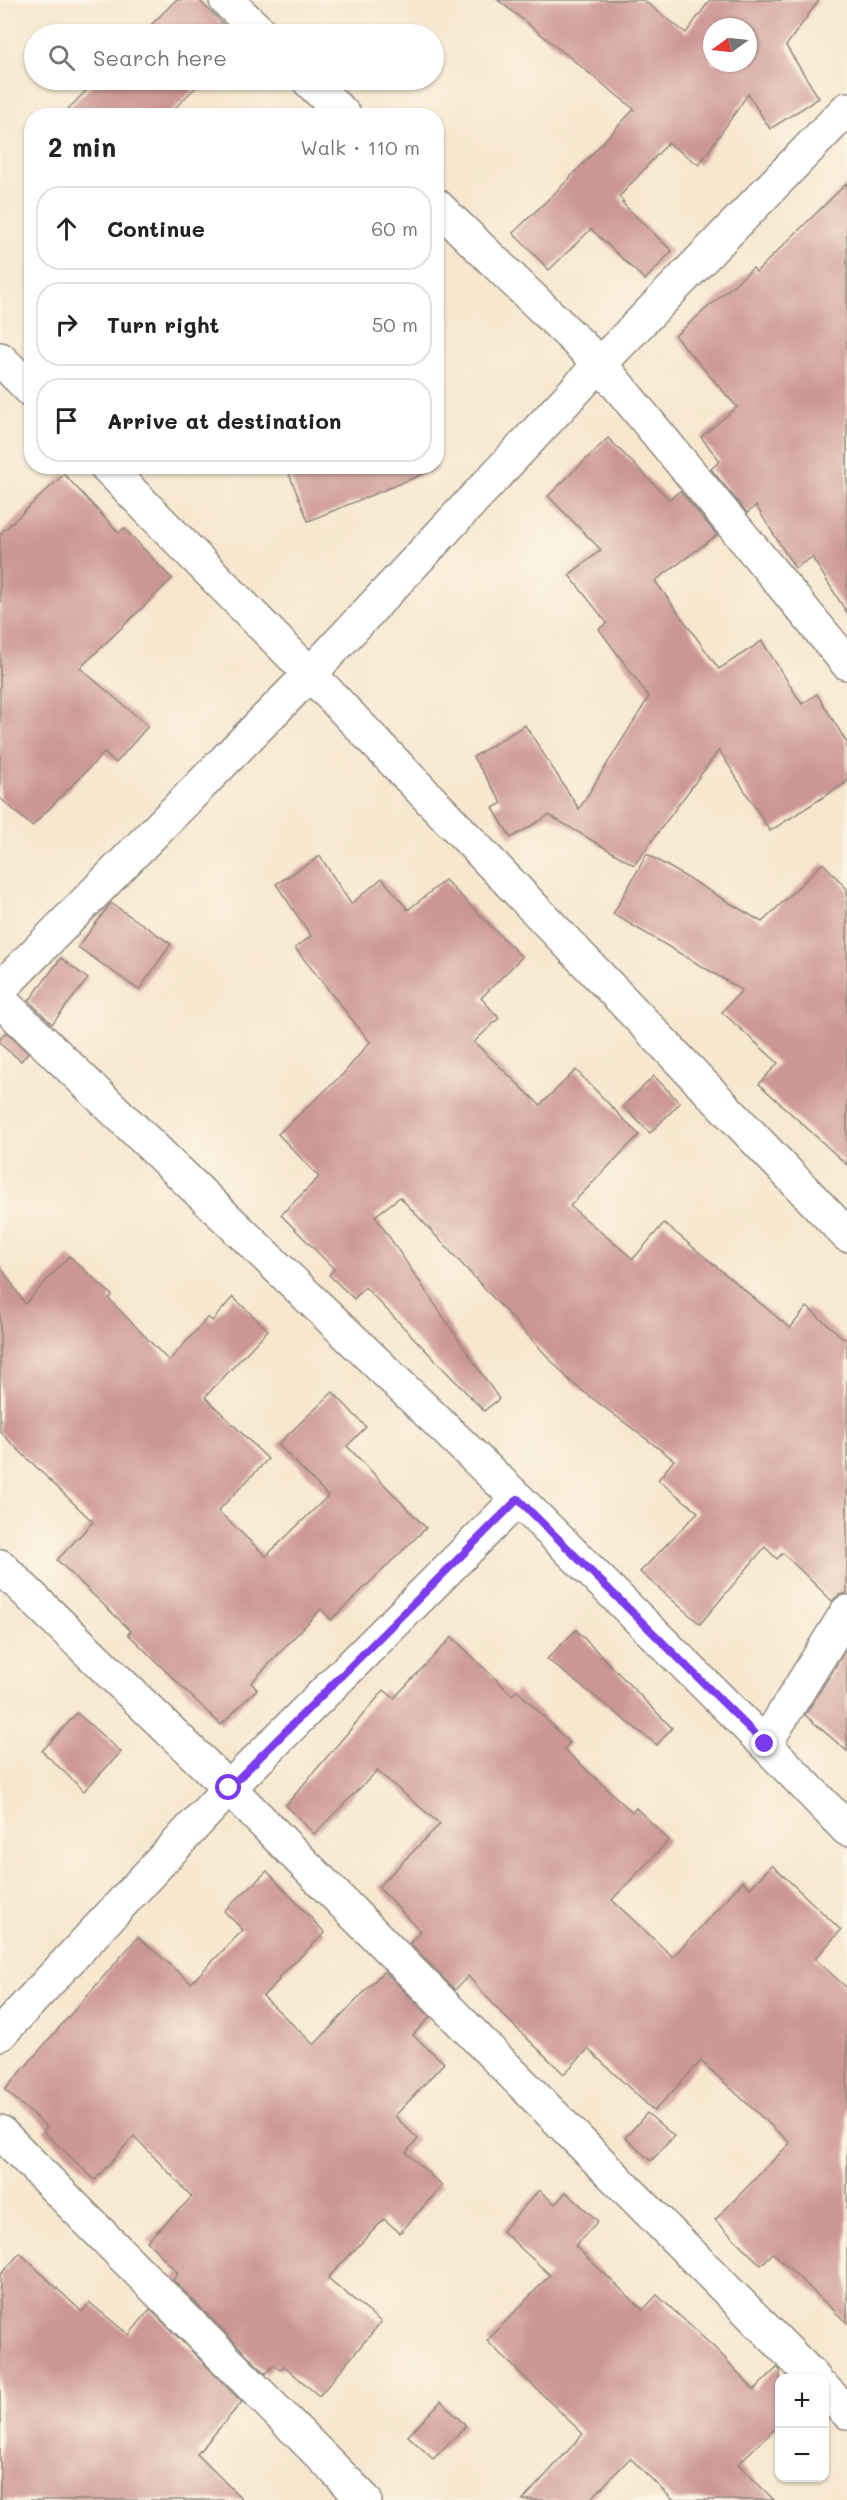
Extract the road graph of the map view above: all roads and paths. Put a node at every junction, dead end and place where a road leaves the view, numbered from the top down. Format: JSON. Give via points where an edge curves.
{"nodes":[{"id":1,"x":226,"y":0,"type":"edge"},
{"id":2,"x":251,"y":24,"type":"edge"},
{"id":3,"x":318,"y":90,"type":"edge"},
{"id":4,"x":337,"y":108,"type":"edge"},
{"id":5,"x":847,"y":109,"type":"edge"},
{"id":6,"x":444,"y":213,"type":"edge"},
{"id":7,"x":0,"y":359,"type":"edge"},
{"id":8,"x":600,"y":364,"type":"junction"},
{"id":9,"x":24,"y":383,"type":"edge"},
{"id":10,"x":114,"y":474,"type":"edge"},
{"id":11,"x":847,"y":663,"type":"edge"},
{"id":12,"x":310,"y":674,"type":"junction"},
{"id":13,"x":0,"y":989,"type":"edge"},
{"id":14,"x":0,"y":999,"type":"edge"},
{"id":15,"x":847,"y":1235,"type":"edge"},
{"id":16,"x":518,"y":1499,"type":"junction"},
{"id":17,"x":0,"y":1566,"type":"edge"},
{"id":18,"x":847,"y":1612,"type":"edge"},
{"id":19,"x":765,"y":1744,"type":"junction"},
{"id":20,"x":229,"y":1788,"type":"junction"},
{"id":21,"x":847,"y":1829,"type":"edge"},
{"id":22,"x":0,"y":2034,"type":"edge"},
{"id":23,"x":0,"y":2132,"type":"edge"},
{"id":24,"x":809,"y":2374,"type":"edge"},
{"id":25,"x":829,"y":2393,"type":"edge"},
{"id":26,"x":847,"y":2412,"type":"edge"},
{"id":27,"x":365,"y":2500,"type":"edge"}],
"edges":[{"from":1,"to":2,"type":"street"},
{"from":3,"to":4,"type":"street"},
{"from":5,"to":8,"type":"street"},
{"from":6,"to":8,"type":"street"},
{"from":7,"to":9,"type":"street"},
{"from":8,"to":11,"type":"street"},
{"from":8,"to":12,"type":"street"},
{"from":10,"to":12,"type":"street"},
{"from":12,"to":13,"type":"street"},
{"from":12,"to":15,"type":"street"},
{"from":14,"to":16,"type":"street"},
{"from":16,"to":19,"type":"street"},
{"from":16,"to":20,"type":"street"},
{"from":17,"to":20,"type":"street"},
{"from":18,"to":19,"type":"street"},
{"from":19,"to":21,"type":"street"},
{"from":20,"to":22,"type":"street"},
{"from":20,"to":24,"type":"street"},
{"from":23,"to":27,"type":"street"},
{"from":25,"to":26,"type":"street"}]}
